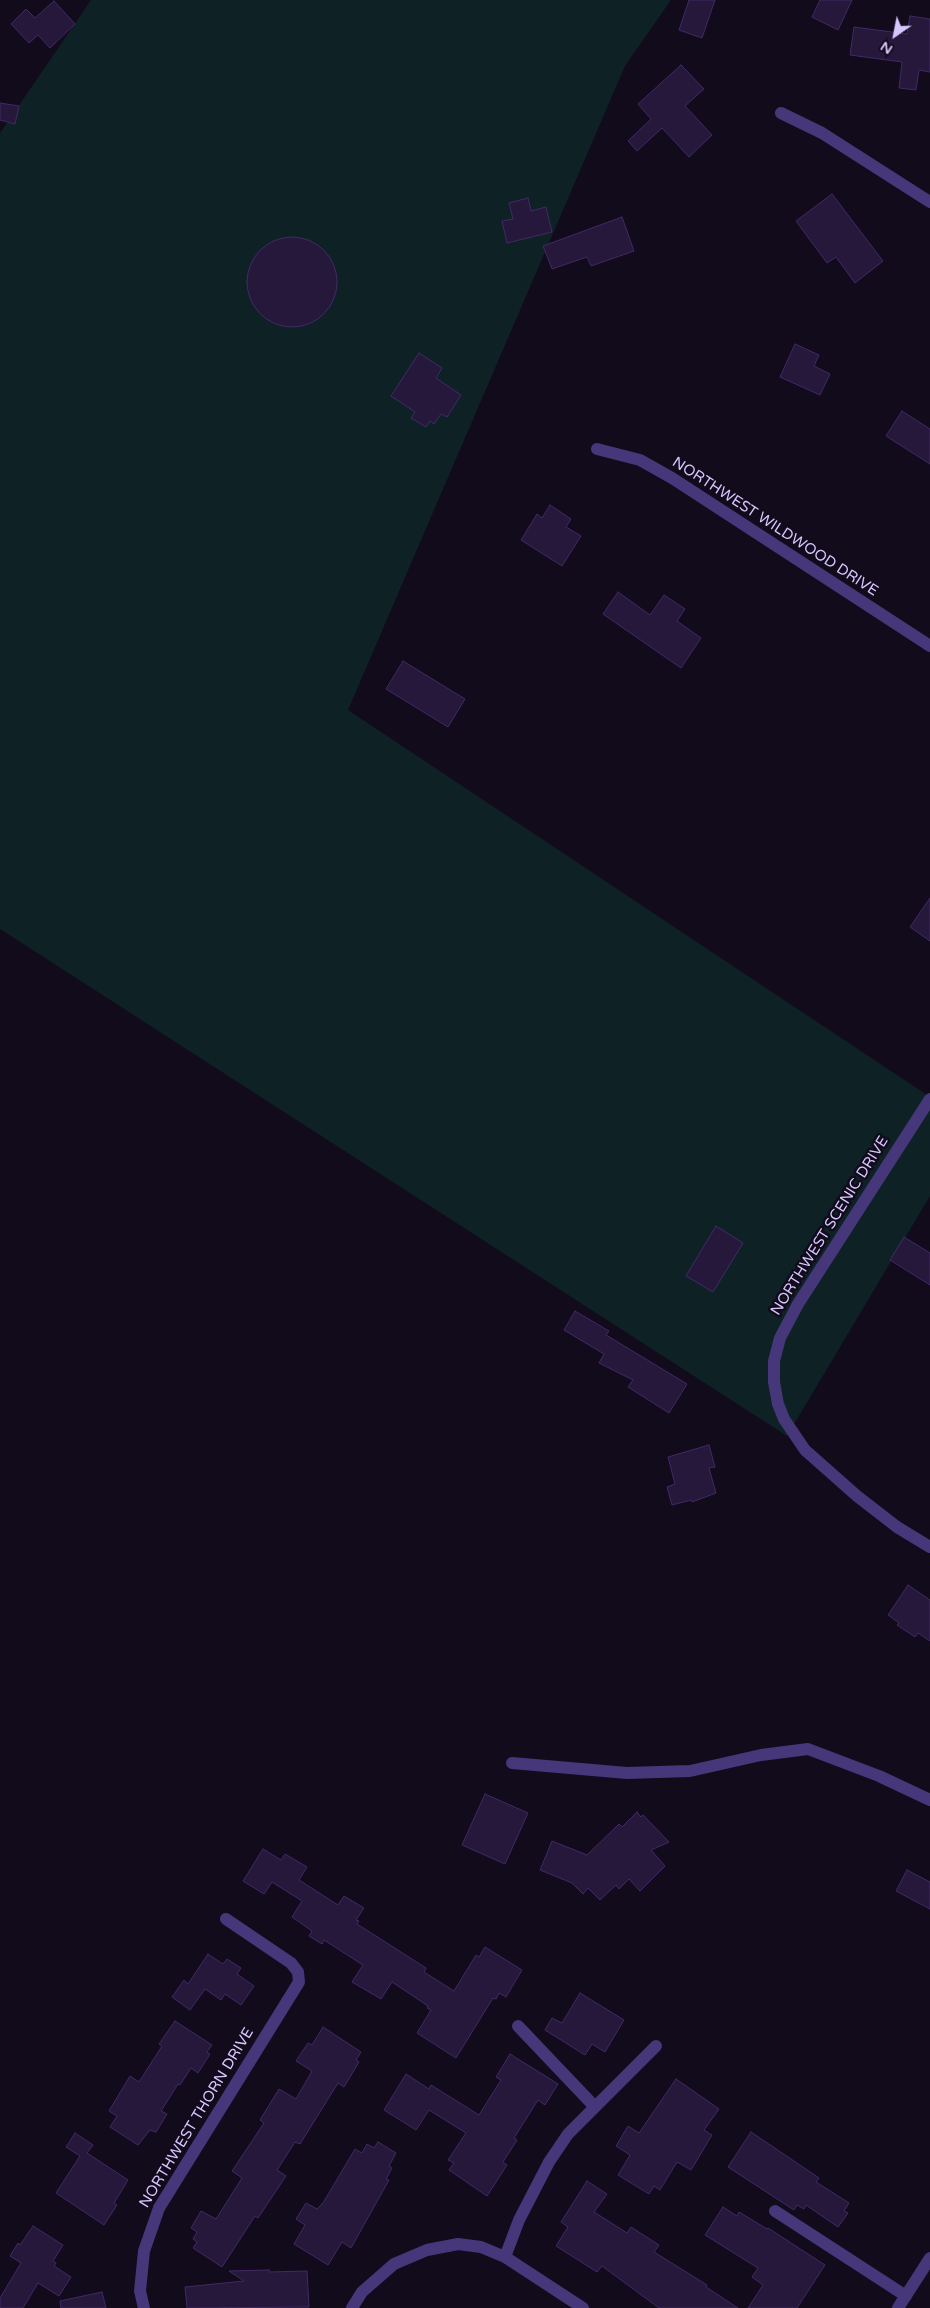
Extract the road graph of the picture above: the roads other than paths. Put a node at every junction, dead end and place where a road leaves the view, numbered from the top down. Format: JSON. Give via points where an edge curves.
{"nodes":[{"id":1,"x":781,"y":113,"type":"dead end"},
{"id":2,"x":930,"y":202,"type":"edge"},
{"id":3,"x":597,"y":449,"type":"dead end"},
{"id":4,"x":930,"y":646,"type":"edge"},
{"id":5,"x":930,"y":1099,"type":"edge"},
{"id":6,"x":930,"y":1547,"type":"edge"},
{"id":7,"x":512,"y":1763,"type":"dead end"},
{"id":8,"x":930,"y":1800,"type":"edge"},
{"id":9,"x":226,"y":1919,"type":"dead end"},
{"id":10,"x":518,"y":2026,"type":"dead end"},
{"id":11,"x":656,"y":2046,"type":"dead end"},
{"id":12,"x":595,"y":2107,"type":"junction"},
{"id":13,"x":776,"y":2211,"type":"dead end"},
{"id":14,"x":505,"y":2257,"type":"junction"},
{"id":15,"x":930,"y":2258,"type":"edge"},
{"id":16,"x":906,"y":2296,"type":"junction"},
{"id":17,"x":144,"y":2308,"type":"edge"},
{"id":18,"x":352,"y":2308,"type":"edge"},
{"id":19,"x":583,"y":2308,"type":"edge"},
{"id":20,"x":898,"y":2308,"type":"edge"}],
"edges":[{"from":1,"to":2,"type":"street","via":[[822,133]]},
{"from":3,"to":4,"type":"street","name":"NORTHWEST WILDWOOD DRIVE","via":[[640,460],[672,478]]},
{"from":5,"to":6,"type":"street","name":"NORTHWEST SCENIC DRIVE","via":[[798,1304],[780,1338],[774,1361],[778,1404],[805,1450],[897,1527]]},
{"from":7,"to":8,"type":"street","via":[[627,1773],[690,1771],[761,1755],[808,1749]]},
{"from":9,"to":17,"type":"street","name":"NORTHWEST THORN DRIVE","via":[[291,1963],[298,1972],[299,1982],[159,2208],[144,2251],[140,2291]]},
{"from":10,"to":12,"type":"street"},
{"from":11,"to":12,"type":"street"},
{"from":12,"to":14,"type":"street","via":[[568,2134],[548,2162],[519,2220]]},
{"from":13,"to":16,"type":"street"},
{"from":14,"to":18,"type":"street","via":[[458,2244],[427,2250],[394,2264],[362,2292]]},
{"from":14,"to":19,"type":"street"},
{"from":15,"to":16,"type":"street"},
{"from":16,"to":20,"type":"street"}]}
